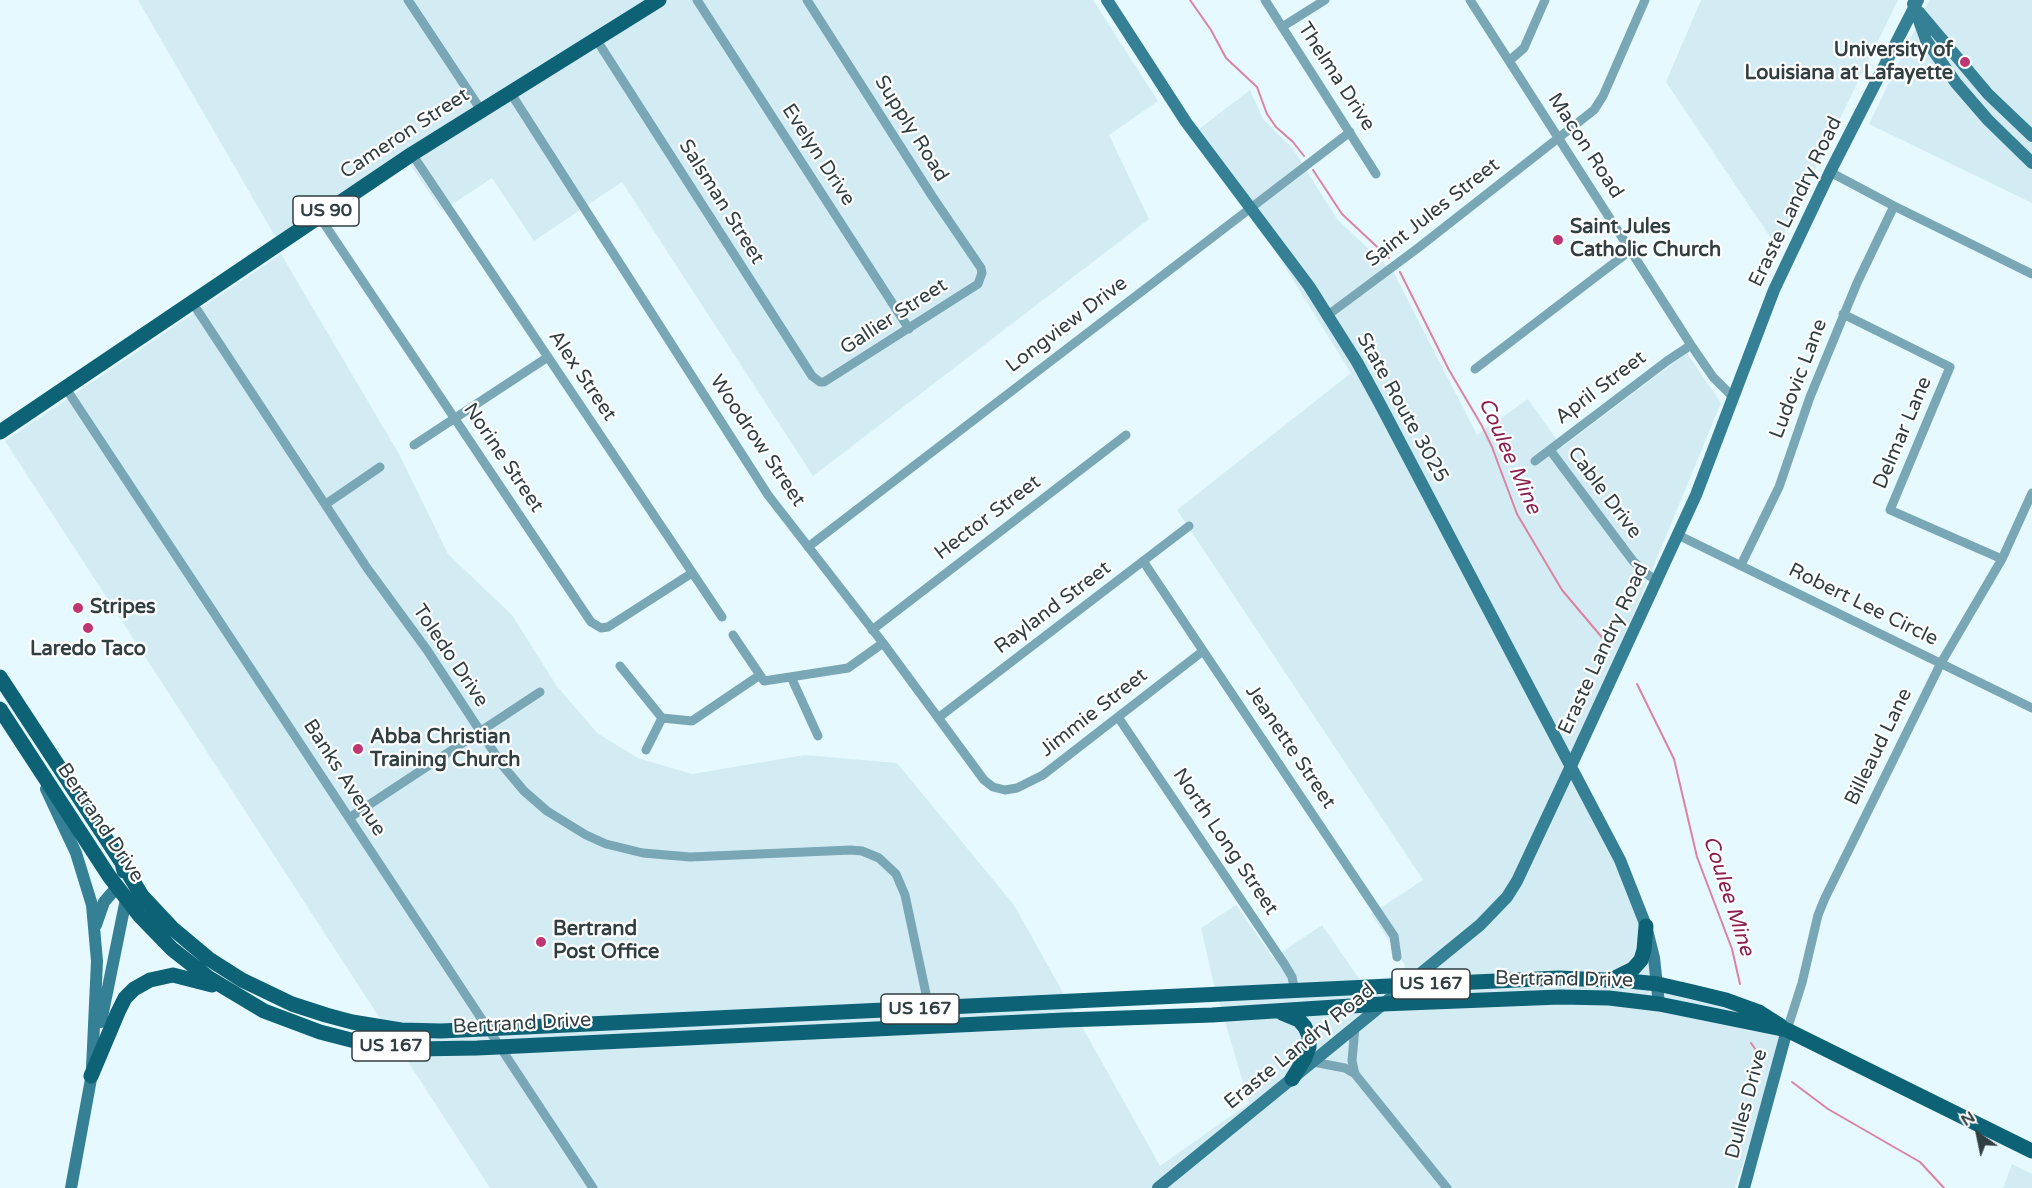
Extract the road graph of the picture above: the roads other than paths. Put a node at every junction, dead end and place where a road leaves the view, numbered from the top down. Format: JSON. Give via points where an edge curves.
{"nodes":[{"id":1,"x":408,"y":0,"type":"edge"},
{"id":2,"x":659,"y":0,"type":"edge"},
{"id":3,"x":697,"y":0,"type":"edge"},
{"id":4,"x":807,"y":0,"type":"edge"},
{"id":5,"x":1107,"y":0,"type":"edge"},
{"id":6,"x":1264,"y":0,"type":"edge"},
{"id":7,"x":1325,"y":0,"type":"edge"},
{"id":8,"x":1470,"y":0,"type":"edge"},
{"id":9,"x":1545,"y":0,"type":"edge"},
{"id":10,"x":1645,"y":0,"type":"edge"},
{"id":11,"x":1914,"y":2,"type":"edge"},
{"id":12,"x":1282,"y":27,"type":"junction"},
{"id":13,"x":596,"y":39,"type":"junction"},
{"id":14,"x":1509,"y":61,"type":"junction"},
{"id":15,"x":510,"y":92,"type":"junction"},
{"id":16,"x":481,"y":110,"type":"junction"},
{"id":17,"x":1350,"y":132,"type":"junction"},
{"id":18,"x":2032,"y":136,"type":"edge"},
{"id":19,"x":1559,"y":138,"type":"junction"},
{"id":20,"x":412,"y":154,"type":"junction"},
{"id":21,"x":2032,"y":163,"type":"edge"},
{"id":22,"x":1830,"y":172,"type":"junction"},
{"id":23,"x":1376,"y":174,"type":"dead end"},
{"id":24,"x":1893,"y":206,"type":"junction"},
{"id":25,"x":1250,"y":207,"type":"junction"},
{"id":26,"x":319,"y":216,"type":"junction"},
{"id":27,"x":1631,"y":250,"type":"junction"},
{"id":28,"x":2032,"y":274,"type":"edge"},
{"id":29,"x":982,"y":276,"type":"joint"},
{"id":30,"x":192,"y":302,"type":"junction"},
{"id":31,"x":1843,"y":314,"type":"junction"},
{"id":32,"x":1328,"y":315,"type":"junction"},
{"id":33,"x":909,"y":329,"type":"junction"},
{"id":34,"x":1691,"y":345,"type":"junction"},
{"id":35,"x":548,"y":357,"type":"junction"},
{"id":36,"x":1475,"y":369,"type":"dead end"},
{"id":37,"x":820,"y":382,"type":"joint"},
{"id":38,"x":65,"y":387,"type":"junction"},
{"id":39,"x":1733,"y":397,"type":"junction"},
{"id":40,"x":454,"y":417,"type":"junction"},
{"id":41,"x":0,"y":432,"type":"edge"},
{"id":42,"x":1126,"y":435,"type":"dead end"},
{"id":43,"x":414,"y":445,"type":"dead end"},
{"id":44,"x":1550,"y":450,"type":"junction"},
{"id":45,"x":1535,"y":461,"type":"dead end"},
{"id":46,"x":380,"y":467,"type":"dead end"},
{"id":47,"x":2032,"y":492,"type":"edge"},
{"id":48,"x":326,"y":504,"type":"junction"},
{"id":49,"x":1189,"y":526,"type":"dead end"},
{"id":50,"x":1678,"y":535,"type":"junction"},
{"id":51,"x":808,"y":547,"type":"junction"},
{"id":52,"x":2002,"y":559,"type":"junction"},
{"id":53,"x":1143,"y":561,"type":"junction"},
{"id":54,"x":1741,"y":565,"type":"junction"},
{"id":55,"x":692,"y":573,"type":"junction"},
{"id":56,"x":1657,"y":581,"type":"junction"},
{"id":57,"x":722,"y":617,"type":"dead end"},
{"id":58,"x":872,"y":630,"type":"junction"},
{"id":59,"x":733,"y":635,"type":"dead end"},
{"id":60,"x":883,"y":644,"type":"junction"},
{"id":61,"x":1203,"y":651,"type":"junction"},
{"id":62,"x":1941,"y":663,"type":"junction"},
{"id":63,"x":620,"y":666,"type":"dead end"},
{"id":64,"x":760,"y":675,"type":"junction"},
{"id":65,"x":0,"y":677,"type":"edge"},
{"id":66,"x":791,"y":677,"type":"junction"},
{"id":67,"x":540,"y":692,"type":"dead end"},
{"id":68,"x":5,"y":694,"type":"edge"},
{"id":69,"x":2032,"y":708,"type":"edge"},
{"id":70,"x":0,"y":709,"type":"edge"},
{"id":71,"x":1118,"y":717,"type":"junction"},
{"id":72,"x":662,"y":718,"type":"junction"},
{"id":73,"x":938,"y":718,"type":"junction"},
{"id":74,"x":480,"y":732,"type":"junction"},
{"id":75,"x":818,"y":736,"type":"dead end"},
{"id":76,"x":646,"y":750,"type":"dead end"},
{"id":77,"x":32,"y":758,"type":"junction"},
{"id":78,"x":1571,"y":766,"type":"junction"},
{"id":79,"x":999,"y":789,"type":"joint"},
{"id":80,"x":349,"y":818,"type":"junction"},
{"id":81,"x":126,"y":888,"type":"junction"},
{"id":82,"x":1646,"y":926,"type":"junction"},
{"id":83,"x":94,"y":928,"type":"junction"},
{"id":84,"x":1397,"y":957,"type":"dead end"},
{"id":85,"x":1611,"y":980,"type":"junction"},
{"id":86,"x":1658,"y":984,"type":"junction"},
{"id":87,"x":1406,"y":985,"type":"junction"},
{"id":88,"x":226,"y":989,"type":"junction"},
{"id":89,"x":1295,"y":991,"type":"junction"},
{"id":90,"x":1066,"y":1002,"type":"junction"},
{"id":91,"x":1382,"y":1004,"type":"junction"},
{"id":92,"x":1659,"y":1004,"type":"junction"},
{"id":93,"x":929,"y":1008,"type":"junction"},
{"id":94,"x":1276,"y":1011,"type":"junction"},
{"id":95,"x":1064,"y":1020,"type":"junction"},
{"id":96,"x":1355,"y":1027,"type":"junction"},
{"id":97,"x":489,"y":1029,"type":"junction"},
{"id":98,"x":1787,"y":1030,"type":"junction"},
{"id":99,"x":500,"y":1046,"type":"junction"},
{"id":100,"x":1313,"y":1062,"type":"junction"},
{"id":101,"x":1355,"y":1074,"type":"junction"},
{"id":102,"x":91,"y":1076,"type":"junction"},
{"id":103,"x":1292,"y":1079,"type":"junction"},
{"id":104,"x":2032,"y":1151,"type":"edge"},
{"id":105,"x":71,"y":1188,"type":"edge"},
{"id":106,"x":593,"y":1188,"type":"edge"},
{"id":107,"x":1158,"y":1188,"type":"edge"},
{"id":108,"x":1446,"y":1188,"type":"edge"},
{"id":109,"x":1744,"y":1188,"type":"edge"}],
"edges":[{"from":1,"to":16,"type":"street"},
{"from":2,"to":13,"type":"main road","name":"Cameron Street","number":"US 90"},
{"from":3,"to":33,"type":"street","name":"Evelyn Drive"},
{"from":4,"to":29,"type":"street","name":"Supply Road","via":[[981,268]]},
{"from":5,"to":25,"type":"street","name":"State Route 3025","via":[[1186,122]]},
{"from":6,"to":12,"type":"street","name":"Thelma Drive"},
{"from":7,"to":12,"type":"street"},
{"from":8,"to":14,"type":"street","name":"Macon Road"},
{"from":9,"to":14,"type":"street","via":[[1524,48]]},
{"from":10,"to":19,"type":"street","name":"Saint Jules Street","via":[[1599,104]]},
{"from":11,"to":18,"type":"street","via":[[1988,94]]},
{"from":11,"to":21,"type":"street","via":[[1926,40],[1956,83]]},
{"from":11,"to":22,"type":"street","name":"Eraste Landry Road"},
{"from":12,"to":17,"type":"street","name":"Thelma Drive"},
{"from":13,"to":15,"type":"main road","name":"Cameron Street","number":"US 90"},
{"from":13,"to":37,"type":"street","name":"Salsman Street","via":[[766,306],[812,376]]},
{"from":14,"to":19,"type":"street","name":"Macon Road"},
{"from":15,"to":16,"type":"main road","name":"Cameron Street","number":"US 90"},
{"from":15,"to":51,"type":"street","name":"Woodrow Street","via":[[768,495]]},
{"from":16,"to":20,"type":"main road","name":"Cameron Street","number":"US 90"},
{"from":17,"to":23,"type":"street","name":"Thelma Drive"},
{"from":17,"to":25,"type":"street","name":"Longview Drive"},
{"from":19,"to":27,"type":"street","name":"Macon Road"},
{"from":19,"to":32,"type":"street","name":"Saint Jules Street"},
{"from":20,"to":26,"type":"main road","name":"Cameron Street","number":"US 90"},
{"from":20,"to":35,"type":"street","name":"Alex Street"},
{"from":22,"to":24,"type":"street"},
{"from":22,"to":39,"type":"street","name":"Eraste Landry Road","via":[[1774,290]]},
{"from":24,"to":28,"type":"street"},
{"from":24,"to":31,"type":"street","name":"Ludovic Lane"},
{"from":25,"to":32,"type":"street","name":"State Route 3025"},
{"from":25,"to":51,"type":"street","name":"Longview Drive"},
{"from":26,"to":30,"type":"main road","name":"Cameron Street","number":"US 90"},
{"from":26,"to":40,"type":"street","name":"Norine Street"},
{"from":27,"to":34,"type":"street","name":"Macon Road"},
{"from":27,"to":36,"type":"street"},
{"from":29,"to":33,"type":"street","name":"Gallier Street","via":[[978,284]]},
{"from":30,"to":38,"type":"main road","name":"Cameron Street","number":"US 90"},
{"from":30,"to":48,"type":"street","name":"Toledo Drive"},
{"from":31,"to":52,"type":"street","name":"Delmar Lane","via":[[1950,367],[1890,510]]},
{"from":31,"to":54,"type":"street","name":"Ludovic Lane","via":[[1779,487]]},
{"from":32,"to":78,"type":"street","name":"State Route 3025","via":[[1380,404]]},
{"from":33,"to":37,"type":"street","name":"Gallier Street","via":[[829,381]]},
{"from":34,"to":39,"type":"street","name":"Macon Road"},
{"from":34,"to":44,"type":"street","name":"April Street"},
{"from":35,"to":40,"type":"street"},
{"from":35,"to":55,"type":"street","name":"Alex Street"},
{"from":38,"to":41,"type":"main road","name":"Cameron Street","number":"US 90"},
{"from":38,"to":80,"type":"street","name":"Banks Avenue"},
{"from":39,"to":50,"type":"street","name":"Eraste Landry Road"},
{"from":40,"to":43,"type":"street"},
{"from":40,"to":55,"type":"street","name":"Norine Street","via":[[597,626],[608,627]]},
{"from":42,"to":58,"type":"street","name":"Hector Street"},
{"from":44,"to":45,"type":"street","name":"April Street"},
{"from":44,"to":56,"type":"street","name":"Cable Drive","via":[[1634,561]]},
{"from":46,"to":48,"type":"street"},
{"from":47,"to":52,"type":"street","name":"Billeaud Lane"},
{"from":48,"to":74,"type":"street","name":"Toledo Drive"},
{"from":49,"to":53,"type":"street","name":"Rayland Street"},
{"from":50,"to":54,"type":"street","name":"Robert Lee Circle"},
{"from":50,"to":56,"type":"street","name":"Eraste Landry Road"},
{"from":51,"to":58,"type":"street","name":"Woodrow Street"},
{"from":52,"to":62,"type":"street","name":"Billeaud Lane"},
{"from":53,"to":61,"type":"street","name":"Jeanette Street"},
{"from":53,"to":73,"type":"street","name":"Rayland Street"},
{"from":54,"to":62,"type":"street","name":"Robert Lee Circle"},
{"from":55,"to":57,"type":"street","name":"Alex Street"},
{"from":56,"to":78,"type":"street","name":"Eraste Landry Road"},
{"from":58,"to":60,"type":"street","name":"Woodrow Street"},
{"from":59,"to":64,"type":"street"},
{"from":60,"to":66,"type":"street","via":[[848,668]]},
{"from":60,"to":73,"type":"street","name":"Woodrow Street"},
{"from":61,"to":71,"type":"street","name":"Jimmie Street"},
{"from":61,"to":84,"type":"street","name":"Jeanette Street","via":[[1394,936]]},
{"from":62,"to":69,"type":"street","name":"Robert Lee Circle"},
{"from":62,"to":98,"type":"street","name":"Billeaud Lane","via":[[1825,898]]},
{"from":63,"to":72,"type":"street"},
{"from":64,"to":66,"type":"street","via":[[764,681]]},
{"from":64,"to":72,"type":"street","via":[[692,721]]},
{"from":65,"to":68,"type":"main road"},
{"from":66,"to":75,"type":"street"},
{"from":67,"to":74,"type":"street"},
{"from":68,"to":81,"type":"main road","via":[[122,863]]},
{"from":70,"to":77,"type":"main road","number":"US 167"},
{"from":71,"to":79,"type":"street","name":"Jimmie Street","via":[[1043,776],[1017,788]]},
{"from":71,"to":89,"type":"street","name":"North Long Street","via":[[1285,964]]},
{"from":72,"to":76,"type":"street"},
{"from":73,"to":79,"type":"street","name":"Woodrow Street","via":[[984,780]]},
{"from":74,"to":80,"type":"street"},
{"from":74,"to":93,"type":"street","name":"Toledo Drive","via":[[511,777],[538,803],[566,824],[606,844],[676,857],[851,850],[879,858],[896,874],[905,895]]},
{"from":77,"to":81,"type":"main road","name":"Bertrand Drive","number":"US 167"},
{"from":77,"to":83,"type":"street","via":[[82,870]]},
{"from":78,"to":82,"type":"street","name":"State Route 3025","via":[[1620,860]]},
{"from":78,"to":87,"type":"street","name":"Eraste Landry Road","via":[[1507,897],[1480,925]]},
{"from":80,"to":97,"type":"street","name":"Banks Avenue"},
{"from":81,"to":83,"type":"street","via":[[104,902]]},
{"from":81,"to":88,"type":"main road","name":"Bertrand Drive","number":"US 167","via":[[172,949]]},
{"from":81,"to":97,"type":"main road","name":"Bertrand Drive","number":"US 167","via":[[142,896],[209,959],[292,1004],[382,1028]]},
{"from":81,"to":102,"type":"street"},
{"from":82,"to":85,"type":"main road","via":[[1641,960],[1633,969]]},
{"from":82,"to":86,"type":"street","name":"State Route 3025"},
{"from":83,"to":102,"type":"street","via":[[97,992]]},
{"from":85,"to":86,"type":"main road","name":"Bertrand Drive","number":"US 167"},
{"from":85,"to":87,"type":"main road","name":"Bertrand Drive","number":"US 167","via":[[1559,978]]},
{"from":86,"to":92,"type":"street","name":"State Route 3025"},
{"from":86,"to":98,"type":"main road","name":"Bertrand Drive","number":"US 167","via":[[1726,1000],[1759,1012]]},
{"from":87,"to":89,"type":"main road","name":"Bertrand Drive","number":"US 167"},
{"from":87,"to":91,"type":"street","name":"Eraste Landry Road"},
{"from":88,"to":99,"type":"main road","name":"Bertrand Drive","number":"US 167","via":[[264,1011],[351,1040],[415,1049]]},
{"from":88,"to":102,"type":"main road","via":[[173,975],[143,983],[125,998]]},
{"from":89,"to":90,"type":"main road","name":"Bertrand Drive","number":"US 167"},
{"from":90,"to":93,"type":"main road","name":"Bertrand Drive","number":"US 167"},
{"from":90,"to":95,"type":"street"},
{"from":91,"to":92,"type":"main road","name":"Bertrand Drive","number":"US 167","via":[[1580,997]]},
{"from":91,"to":94,"type":"main road","name":"Bertrand Drive","number":"US 167"},
{"from":91,"to":96,"type":"street","name":"Eraste Landry Road"},
{"from":92,"to":98,"type":"main road","name":"Bertrand Drive","number":"US 167"},
{"from":93,"to":97,"type":"main road","name":"Bertrand Drive","number":"US 167"},
{"from":94,"to":95,"type":"main road","name":"Bertrand Drive","number":"US 167"},
{"from":94,"to":103,"type":"main road","via":[[1299,1020],[1309,1036],[1310,1047]]},
{"from":95,"to":99,"type":"main road","name":"Bertrand Drive","number":"US 167"},
{"from":96,"to":100,"type":"street","name":"Eraste Landry Road"},
{"from":96,"to":101,"type":"street"},
{"from":97,"to":99,"type":"street","name":"Banks Avenue"},
{"from":98,"to":104,"type":"main road","name":"Bertrand Drive","number":"US 167"},
{"from":98,"to":109,"type":"street","name":"Dulles Drive"},
{"from":99,"to":106,"type":"street","name":"Banks Avenue"},
{"from":100,"to":101,"type":"street","via":[[1345,1068]]},
{"from":100,"to":103,"type":"street","name":"Eraste Landry Road"},
{"from":101,"to":108,"type":"street"},
{"from":102,"to":105,"type":"street"},
{"from":103,"to":107,"type":"street","name":"Eraste Landry Road"}]}
